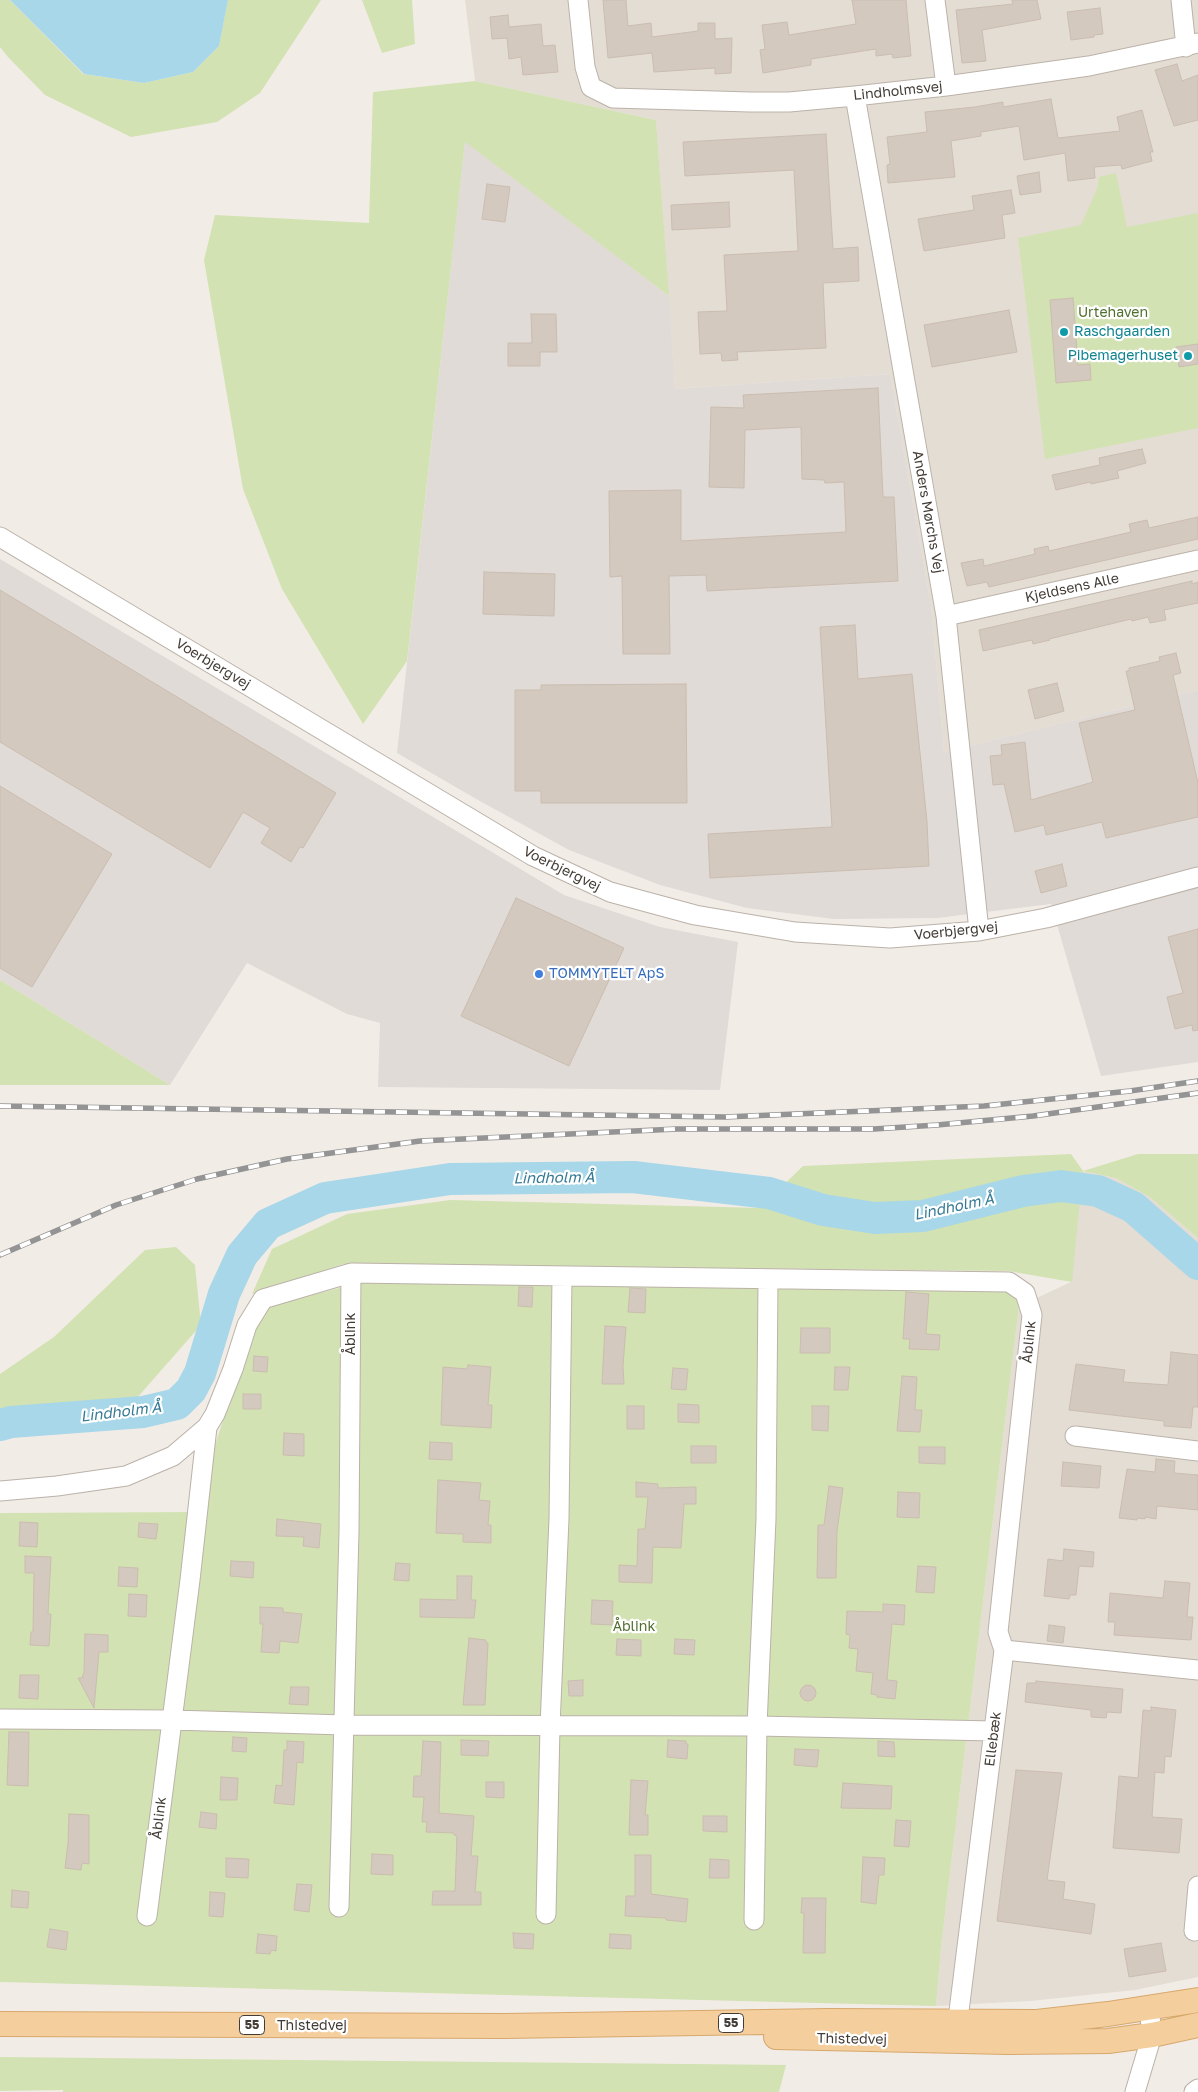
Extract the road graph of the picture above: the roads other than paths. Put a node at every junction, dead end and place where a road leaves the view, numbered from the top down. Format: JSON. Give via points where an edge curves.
{"nodes":[{"id":1,"x":578,"y":0,"type":"edge"},
{"id":2,"x":936,"y":0,"type":"edge"},
{"id":3,"x":1181,"y":0,"type":"edge"},
{"id":4,"x":1192,"y":45,"type":"edge"},
{"id":5,"x":946,"y":86,"type":"junction"},
{"id":6,"x":855,"y":96,"type":"junction"},
{"id":7,"x":0,"y":537,"type":"edge"},
{"id":8,"x":1198,"y":560,"type":"edge"},
{"id":9,"x":946,"y":616,"type":"junction"},
{"id":10,"x":1198,"y":878,"type":"edge"},
{"id":11,"x":979,"y":931,"type":"junction"},
{"id":12,"x":351,"y":1274,"type":"junction"},
{"id":13,"x":562,"y":1277,"type":"junction"},
{"id":14,"x":768,"y":1280,"type":"junction"},
{"id":15,"x":207,"y":1427,"type":"junction"},
{"id":16,"x":1075,"y":1436,"type":"dead end"},
{"id":17,"x":1198,"y":1450,"type":"edge"},
{"id":18,"x":0,"y":1491,"type":"edge"},
{"id":19,"x":1004,"y":1650,"type":"junction"},
{"id":20,"x":1198,"y":1670,"type":"edge"},
{"id":21,"x":0,"y":1719,"type":"edge"},
{"id":22,"x":172,"y":1720,"type":"junction"},
{"id":23,"x":345,"y":1725,"type":"junction"},
{"id":24,"x":550,"y":1726,"type":"junction"},
{"id":25,"x":757,"y":1726,"type":"junction"},
{"id":26,"x":994,"y":1730,"type":"junction"},
{"id":27,"x":1198,"y":1886,"type":"edge"},
{"id":28,"x":339,"y":1907,"type":"dead end"},
{"id":29,"x":546,"y":1914,"type":"dead end"},
{"id":30,"x":147,"y":1916,"type":"dead end"},
{"id":31,"x":754,"y":1920,"type":"dead end"},
{"id":32,"x":1194,"y":1931,"type":"dead end"},
{"id":33,"x":1198,"y":2000,"type":"edge"},
{"id":34,"x":1149,"y":2007,"type":"junction"},
{"id":35,"x":0,"y":2024,"type":"edge"},
{"id":36,"x":1198,"y":2025,"type":"edge"},
{"id":37,"x":956,"y":2032,"type":"junction"},
{"id":38,"x":1152,"y":2035,"type":"junction"},
{"id":39,"x":1198,"y":2089,"type":"edge"},
{"id":40,"x":1142,"y":2090,"type":"edge"},
{"id":41,"x":1194,"y":2092,"type":"edge"}],
"edges":[{"from":1,"to":6,"type":"street","name":"Lindholmsvej","via":[[585,67],[591,87],[613,98],[750,102]]},
{"from":2,"to":5,"type":"street"},
{"from":3,"to":4,"type":"street"},
{"from":4,"to":5,"type":"street","name":"Lindholmsvej","via":[[1089,66]]},
{"from":5,"to":6,"type":"street","name":"Lindholmsvej"},
{"from":6,"to":9,"type":"street","name":"Anders Mørchs Vej"},
{"from":7,"to":11,"type":"street","name":"Voerbjergvej","via":[[533,856],[610,892],[695,916],[794,932],[890,938]]},
{"from":8,"to":9,"type":"street","name":"Kjeldsens Alle"},
{"from":9,"to":11,"type":"street","name":"Anders Mørchs Vej"},
{"from":10,"to":11,"type":"street","name":"Voerbjergvej","via":[[1046,918]]},
{"from":12,"to":13,"type":"street","name":"Åblink"},
{"from":12,"to":15,"type":"street","name":"Åblink","via":[[263,1299],[247,1325],[234,1369]]},
{"from":12,"to":23,"type":"street","name":"Åblink"},
{"from":13,"to":14,"type":"street","name":"Åblink"},
{"from":13,"to":24,"type":"street","via":[[559,1519]]},
{"from":14,"to":19,"type":"street","name":"Åblink","via":[[1009,1282],[1025,1293],[1032,1315],[998,1632]]},
{"from":14,"to":25,"type":"street","via":[[766,1519]]},
{"from":15,"to":18,"type":"street","name":"Åblink","via":[[173,1456],[126,1476]]},
{"from":15,"to":22,"type":"street","name":"Åblink"},
{"from":16,"to":17,"type":"street"},
{"from":19,"to":20,"type":"street"},
{"from":19,"to":26,"type":"street","name":"Ellebæk"},
{"from":21,"to":22,"type":"street"},
{"from":22,"to":23,"type":"street"},
{"from":22,"to":30,"type":"street","name":"Åblink"},
{"from":23,"to":24,"type":"street"},
{"from":23,"to":28,"type":"street","name":"Åblink"},
{"from":24,"to":25,"type":"street"},
{"from":24,"to":29,"type":"street"},
{"from":25,"to":26,"type":"street"},
{"from":25,"to":31,"type":"street"},
{"from":26,"to":37,"type":"street","name":"Ellebæk"},
{"from":27,"to":32,"type":"street"},
{"from":33,"to":34,"type":"main road","name":"Thistedvej","number":"55"},
{"from":34,"to":37,"type":"main road","name":"Thistedvej","number":"55"},
{"from":34,"to":38,"type":"street"},
{"from":35,"to":37,"type":"main road","name":"Thistedvej","number":"55","via":[[504,2026],[804,2038]]},
{"from":36,"to":38,"type":"main road","name":"Thistedvej","number":"55"},
{"from":37,"to":38,"type":"main road","name":"Thistedvej","number":"55","via":[[1108,2041]]},
{"from":38,"to":40,"type":"street"},
{"from":39,"to":41,"type":"street"}]}
